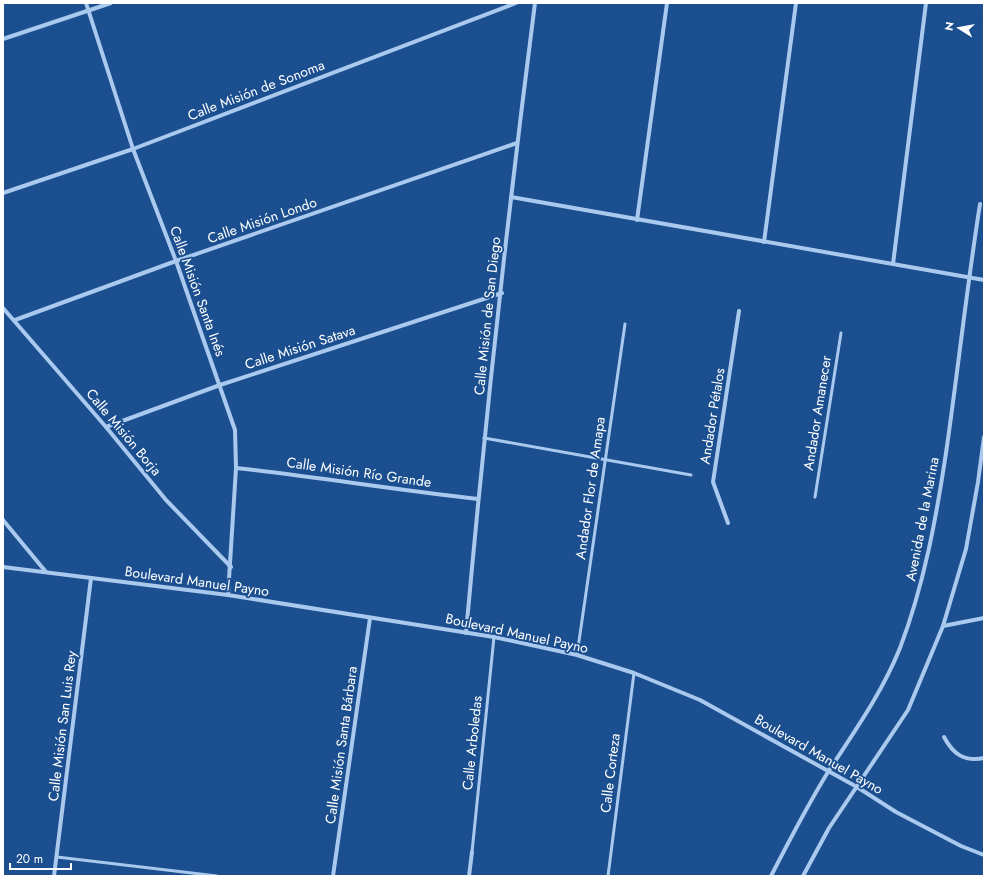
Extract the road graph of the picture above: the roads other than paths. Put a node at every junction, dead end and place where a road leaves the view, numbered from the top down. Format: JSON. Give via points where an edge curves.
{"nodes":[{"id":1,"x":86,"y":3,"type":"edge"},
{"id":2,"x":111,"y":3,"type":"edge"},
{"id":3,"x":516,"y":3,"type":"edge"},
{"id":4,"x":535,"y":3,"type":"edge"},
{"id":5,"x":667,"y":3,"type":"edge"},
{"id":6,"x":796,"y":3,"type":"edge"},
{"id":7,"x":926,"y":3,"type":"edge"},
{"id":8,"x":89,"y":11,"type":"junction"},
{"id":9,"x":3,"y":39,"type":"edge"},
{"id":10,"x":517,"y":143,"type":"junction"},
{"id":11,"x":133,"y":149,"type":"junction"},
{"id":12,"x":3,"y":193,"type":"edge"},
{"id":13,"x":511,"y":198,"type":"junction"},
{"id":14,"x":980,"y":204,"type":"dead end"},
{"id":15,"x":638,"y":220,"type":"junction"},
{"id":16,"x":764,"y":242,"type":"junction"},
{"id":17,"x":176,"y":261,"type":"junction"},
{"id":18,"x":893,"y":264,"type":"junction"},
{"id":19,"x":968,"y":277,"type":"junction"},
{"id":20,"x":984,"y":280,"type":"edge"},
{"id":21,"x":502,"y":293,"type":"junction"},
{"id":22,"x":3,"y":308,"type":"edge"},
{"id":23,"x":739,"y":311,"type":"dead end"},
{"id":24,"x":15,"y":320,"type":"junction"},
{"id":25,"x":625,"y":324,"type":"dead end"},
{"id":26,"x":841,"y":333,"type":"dead end"},
{"id":27,"x":220,"y":384,"type":"junction"},
{"id":28,"x":106,"y":427,"type":"junction"},
{"id":29,"x":984,"y":437,"type":"edge"},
{"id":30,"x":484,"y":438,"type":"junction"},
{"id":31,"x":605,"y":459,"type":"junction"},
{"id":32,"x":236,"y":468,"type":"junction"},
{"id":33,"x":691,"y":475,"type":"dead end"},
{"id":34,"x":978,"y":482,"type":"junction"},
{"id":35,"x":984,"y":482,"type":"edge"},
{"id":36,"x":815,"y":497,"type":"dead end"},
{"id":37,"x":478,"y":499,"type":"junction"},
{"id":38,"x":3,"y":520,"type":"edge"},
{"id":39,"x":728,"y":522,"type":"dead end"},
{"id":40,"x":3,"y":567,"type":"edge"},
{"id":41,"x":231,"y":567,"type":"junction"},
{"id":42,"x":46,"y":572,"type":"junction"},
{"id":43,"x":90,"y":578,"type":"junction"},
{"id":44,"x":228,"y":595,"type":"junction"},
{"id":45,"x":370,"y":618,"type":"junction"},
{"id":46,"x":984,"y":618,"type":"edge"},
{"id":47,"x":943,"y":626,"type":"junction"},
{"id":48,"x":466,"y":633,"type":"junction"},
{"id":49,"x":494,"y":637,"type":"junction"},
{"id":50,"x":577,"y":655,"type":"junction"},
{"id":51,"x":634,"y":673,"type":"junction"},
{"id":52,"x":944,"y":737,"type":"dead end"},
{"id":53,"x":984,"y":758,"type":"edge"},
{"id":54,"x":829,"y":771,"type":"junction"},
{"id":55,"x":857,"y":786,"type":"junction"},
{"id":56,"x":472,"y":852,"type":"joint"},
{"id":57,"x":984,"y":856,"type":"edge"},
{"id":58,"x":56,"y":857,"type":"junction"},
{"id":59,"x":54,"y":876,"type":"edge"},
{"id":60,"x":217,"y":876,"type":"edge"},
{"id":61,"x":333,"y":876,"type":"edge"},
{"id":62,"x":469,"y":876,"type":"edge"},
{"id":63,"x":608,"y":876,"type":"edge"},
{"id":64,"x":771,"y":876,"type":"edge"},
{"id":65,"x":803,"y":876,"type":"edge"}],
"edges":[{"from":1,"to":8,"type":"street","name":"Calle Misión Santa Inés"},
{"from":2,"to":8,"type":"street"},
{"from":3,"to":11,"type":"street","name":"Calle Misión de Sonoma"},
{"from":4,"to":10,"type":"street","name":"Calle Misión de San Diego"},
{"from":5,"to":15,"type":"street"},
{"from":6,"to":16,"type":"street"},
{"from":7,"to":18,"type":"street"},
{"from":8,"to":9,"type":"street"},
{"from":8,"to":11,"type":"street","name":"Calle Misión Santa Inés"},
{"from":10,"to":13,"type":"street","name":"Calle Misión de San Diego"},
{"from":10,"to":17,"type":"street","name":"Calle Misión Londo"},
{"from":11,"to":12,"type":"street","name":"Calle Misión de Sonoma"},
{"from":11,"to":17,"type":"street","name":"Calle Misión Santa Inés"},
{"from":13,"to":15,"type":"street"},
{"from":13,"to":21,"type":"street","name":"Calle Misión de San Diego"},
{"from":14,"to":19,"type":"street","name":"Avenida de la Marina"},
{"from":15,"to":16,"type":"street"},
{"from":16,"to":18,"type":"street"},
{"from":17,"to":24,"type":"street","name":"Calle Misión Londo"},
{"from":17,"to":27,"type":"street","name":"Calle Misión Santa Inés"},
{"from":18,"to":19,"type":"street"},
{"from":19,"to":20,"type":"street"},
{"from":19,"to":54,"type":"street","name":"Avenida de la Marina","via":[[937,510],[922,580],[899,649],[869,711]]},
{"from":21,"to":27,"type":"street","name":"Calle Misión Satava"},
{"from":21,"to":30,"type":"street","name":"Calle Misión de San Diego"},
{"from":22,"to":24,"type":"street","name":"Calle Misión Borja"},
{"from":23,"to":39,"type":"street","name":"Andador Pétalos","via":[[713,482]]},
{"from":24,"to":28,"type":"street","name":"Calle Misión Borja"},
{"from":25,"to":31,"type":"lane","name":"Andador Flor de Amapa"},
{"from":26,"to":36,"type":"lane","name":"Andador Amanecer"},
{"from":27,"to":28,"type":"street","name":"Calle Misión Satava"},
{"from":27,"to":32,"type":"street","name":"Calle Misión Santa Inés","via":[[235,430]]},
{"from":28,"to":41,"type":"street","name":"Calle Misión Borja","via":[[166,500]]},
{"from":29,"to":34,"type":"street"},
{"from":30,"to":31,"type":"lane"},
{"from":30,"to":37,"type":"street","name":"Calle Misión de San Diego"},
{"from":31,"to":33,"type":"lane"},
{"from":31,"to":50,"type":"lane","name":"Andador Flor de Amapa"},
{"from":32,"to":37,"type":"street","name":"Calle Misión Río Grande"},
{"from":32,"to":41,"type":"street","name":"Calle Misión Santa Inés"},
{"from":34,"to":35,"type":"street"},
{"from":34,"to":47,"type":"street","via":[[966,549]]},
{"from":37,"to":48,"type":"street","name":"Calle Misión de San Diego"},
{"from":38,"to":42,"type":"street"},
{"from":40,"to":42,"type":"street","name":"Boulevard Manuel Payno"},
{"from":41,"to":44,"type":"street","name":"Calle Misión Santa Inés"},
{"from":42,"to":43,"type":"street","name":"Boulevard Manuel Payno"},
{"from":43,"to":44,"type":"street","name":"Boulevard Manuel Payno"},
{"from":43,"to":58,"type":"street","name":"Calle Misión San Luis Rey"},
{"from":44,"to":45,"type":"street","name":"Boulevard Manuel Payno"},
{"from":45,"to":48,"type":"street","name":"Boulevard Manuel Payno"},
{"from":45,"to":61,"type":"street","name":"Calle Misión Santa Bárbara"},
{"from":46,"to":47,"type":"street"},
{"from":47,"to":55,"type":"street","via":[[908,710]]},
{"from":48,"to":49,"type":"street","name":"Boulevard Manuel Payno"},
{"from":49,"to":50,"type":"street","name":"Boulevard Manuel Payno"},
{"from":49,"to":56,"type":"lane","name":"Calle Arboledas"},
{"from":50,"to":51,"type":"street","name":"Boulevard Manuel Payno"},
{"from":51,"to":54,"type":"street","name":"Boulevard Manuel Payno","via":[[700,700]]},
{"from":51,"to":63,"type":"lane","name":"Calle Corteza"},
{"from":52,"to":53,"type":"street","via":[[951,750],[964,757],[974,760]]},
{"from":54,"to":55,"type":"street","name":"Boulevard Manuel Payno"},
{"from":54,"to":64,"type":"street","name":"Avenida de la Marina","via":[[807,805]]},
{"from":55,"to":57,"type":"street","name":"Boulevard Manuel Payno","via":[[896,812]]},
{"from":55,"to":65,"type":"street","via":[[829,828]]},
{"from":56,"to":62,"type":"street"},
{"from":58,"to":59,"type":"street","name":"Calle Misión San Luis Rey"},
{"from":58,"to":60,"type":"lane"}]}
